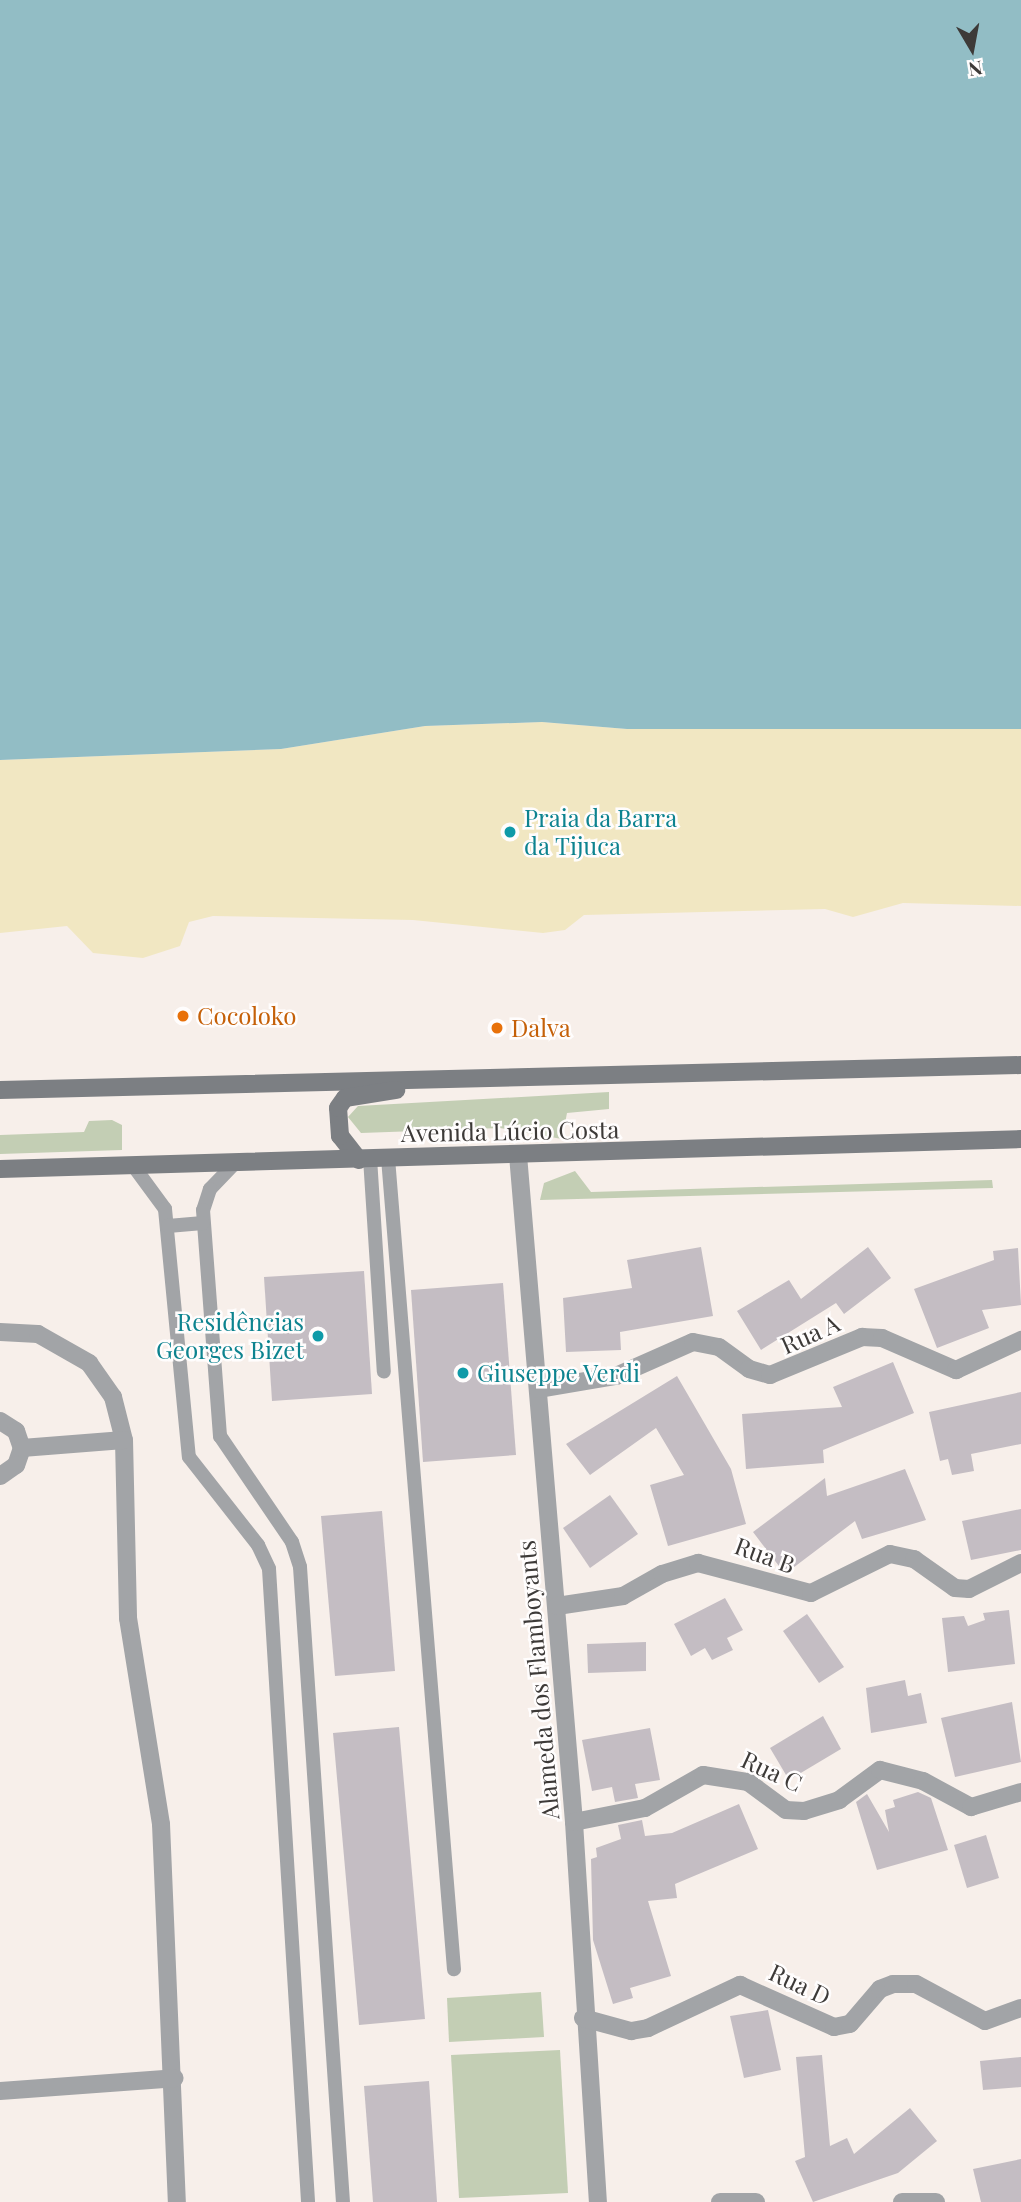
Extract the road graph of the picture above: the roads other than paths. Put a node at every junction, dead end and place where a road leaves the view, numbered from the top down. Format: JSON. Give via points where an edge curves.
{"nodes":[{"id":1,"x":1021,"y":1065,"type":"edge"},
{"id":2,"x":458,"y":1079,"type":"junction"},
{"id":3,"x":0,"y":1090,"type":"edge"},
{"id":4,"x":1021,"y":1139,"type":"edge"},
{"id":5,"x":518,"y":1155,"type":"junction"},
{"id":6,"x":372,"y":1159,"type":"junction"},
{"id":7,"x":237,"y":1161,"type":"junction"},
{"id":8,"x":132,"y":1164,"type":"junction"},
{"id":9,"x":0,"y":1169,"type":"edge"},
{"id":10,"x":203,"y":1223,"type":"junction"},
{"id":11,"x":168,"y":1226,"type":"junction"},
{"id":12,"x":0,"y":1332,"type":"edge"},
{"id":13,"x":1021,"y":1340,"type":"edge"},
{"id":14,"x":384,"y":1372,"type":"dead end"},
{"id":15,"x":538,"y":1389,"type":"junction"},
{"id":16,"x":0,"y":1420,"type":"edge"},
{"id":17,"x":124,"y":1440,"type":"junction"},
{"id":18,"x":22,"y":1448,"type":"junction"},
{"id":19,"x":0,"y":1476,"type":"edge"},
{"id":20,"x":1021,"y":1563,"type":"edge"},
{"id":21,"x":557,"y":1606,"type":"junction"},
{"id":22,"x":1021,"y":1792,"type":"edge"},
{"id":23,"x":574,"y":1822,"type":"junction"},
{"id":24,"x":454,"y":1969,"type":"dead end"},
{"id":25,"x":1021,"y":2008,"type":"edge"},
{"id":26,"x":583,"y":2018,"type":"junction"},
{"id":27,"x":175,"y":2078,"type":"junction"},
{"id":28,"x":0,"y":2091,"type":"edge"},
{"id":29,"x":177,"y":2202,"type":"edge"},
{"id":30,"x":308,"y":2202,"type":"edge"},
{"id":31,"x":343,"y":2202,"type":"edge"},
{"id":32,"x":598,"y":2202,"type":"edge"},
{"id":33,"x":720,"y":2202,"type":"edge"},
{"id":34,"x":756,"y":2202,"type":"edge"},
{"id":35,"x":902,"y":2202,"type":"edge"},
{"id":36,"x":936,"y":2202,"type":"edge"}],
"edges":[{"from":1,"to":2,"type":"main road"},
{"from":2,"to":3,"type":"main road"},
{"from":2,"to":6,"type":"main road","via":[[345,1098],[335,1122]]},
{"from":4,"to":5,"type":"main road","name":"Avenida Lúcio Costa"},
{"from":5,"to":6,"type":"main road","name":"Avenida Lúcio Costa"},
{"from":5,"to":15,"type":"street","name":"Alameda dos Flamboyants"},
{"from":6,"to":7,"type":"main road","name":"Avenida Lúcio Costa"},
{"from":6,"to":14,"type":"lane"},
{"from":6,"to":24,"type":"lane"},
{"from":7,"to":8,"type":"main road","name":"Avenida Lúcio Costa"},
{"from":7,"to":10,"type":"lane","via":[[204,1198]]},
{"from":8,"to":9,"type":"main road","name":"Avenida Lúcio Costa"},
{"from":8,"to":11,"type":"lane","via":[[161,1196]]},
{"from":10,"to":11,"type":"lane"},
{"from":10,"to":31,"type":"lane","via":[[220,1436],[285,1532],[300,1567]]},
{"from":11,"to":30,"type":"lane","via":[[185,1439],[200,1477],[258,1545],[269,1569]]},
{"from":12,"to":17,"type":"street","via":[[38,1334],[89,1363],[113,1397]]},
{"from":13,"to":15,"type":"street","name":"Rua A","via":[[956,1370],[882,1338],[862,1337],[770,1375],[749,1369],[719,1347],[693,1342],[616,1376]]},
{"from":15,"to":21,"type":"street","name":"Alameda dos Flamboyants"},
{"from":16,"to":18,"type":"street","via":[[16,1431]]},
{"from":17,"to":18,"type":"street"},
{"from":17,"to":27,"type":"street","via":[[128,1618],[161,1824]]},
{"from":18,"to":19,"type":"street","via":[[16,1465]]},
{"from":20,"to":21,"type":"street","name":"Rua B","via":[[969,1589],[955,1588],[914,1559],[890,1554],[811,1593],[698,1563],[677,1567],[623,1596]]},
{"from":21,"to":23,"type":"street","name":"Alameda dos Flamboyants"},
{"from":22,"to":23,"type":"street","name":"Rua C","via":[[971,1807],[914,1777],[880,1770],[839,1800],[804,1811],[786,1810],[748,1782],[703,1775],[645,1808]]},
{"from":23,"to":26,"type":"street","name":"Alameda dos Flamboyants"},
{"from":25,"to":26,"type":"street","name":"Rua D","via":[[985,2021],[916,1984],[893,1984],[880,1989],[850,2024],[834,2027],[740,1985],[648,2028],[631,2031]]},
{"from":26,"to":32,"type":"street","name":"Alameda dos Flamboyants"},
{"from":27,"to":28,"type":"street"},
{"from":27,"to":29,"type":"street"},
{"from":33,"to":34,"type":"street"},
{"from":35,"to":36,"type":"street"}]}
